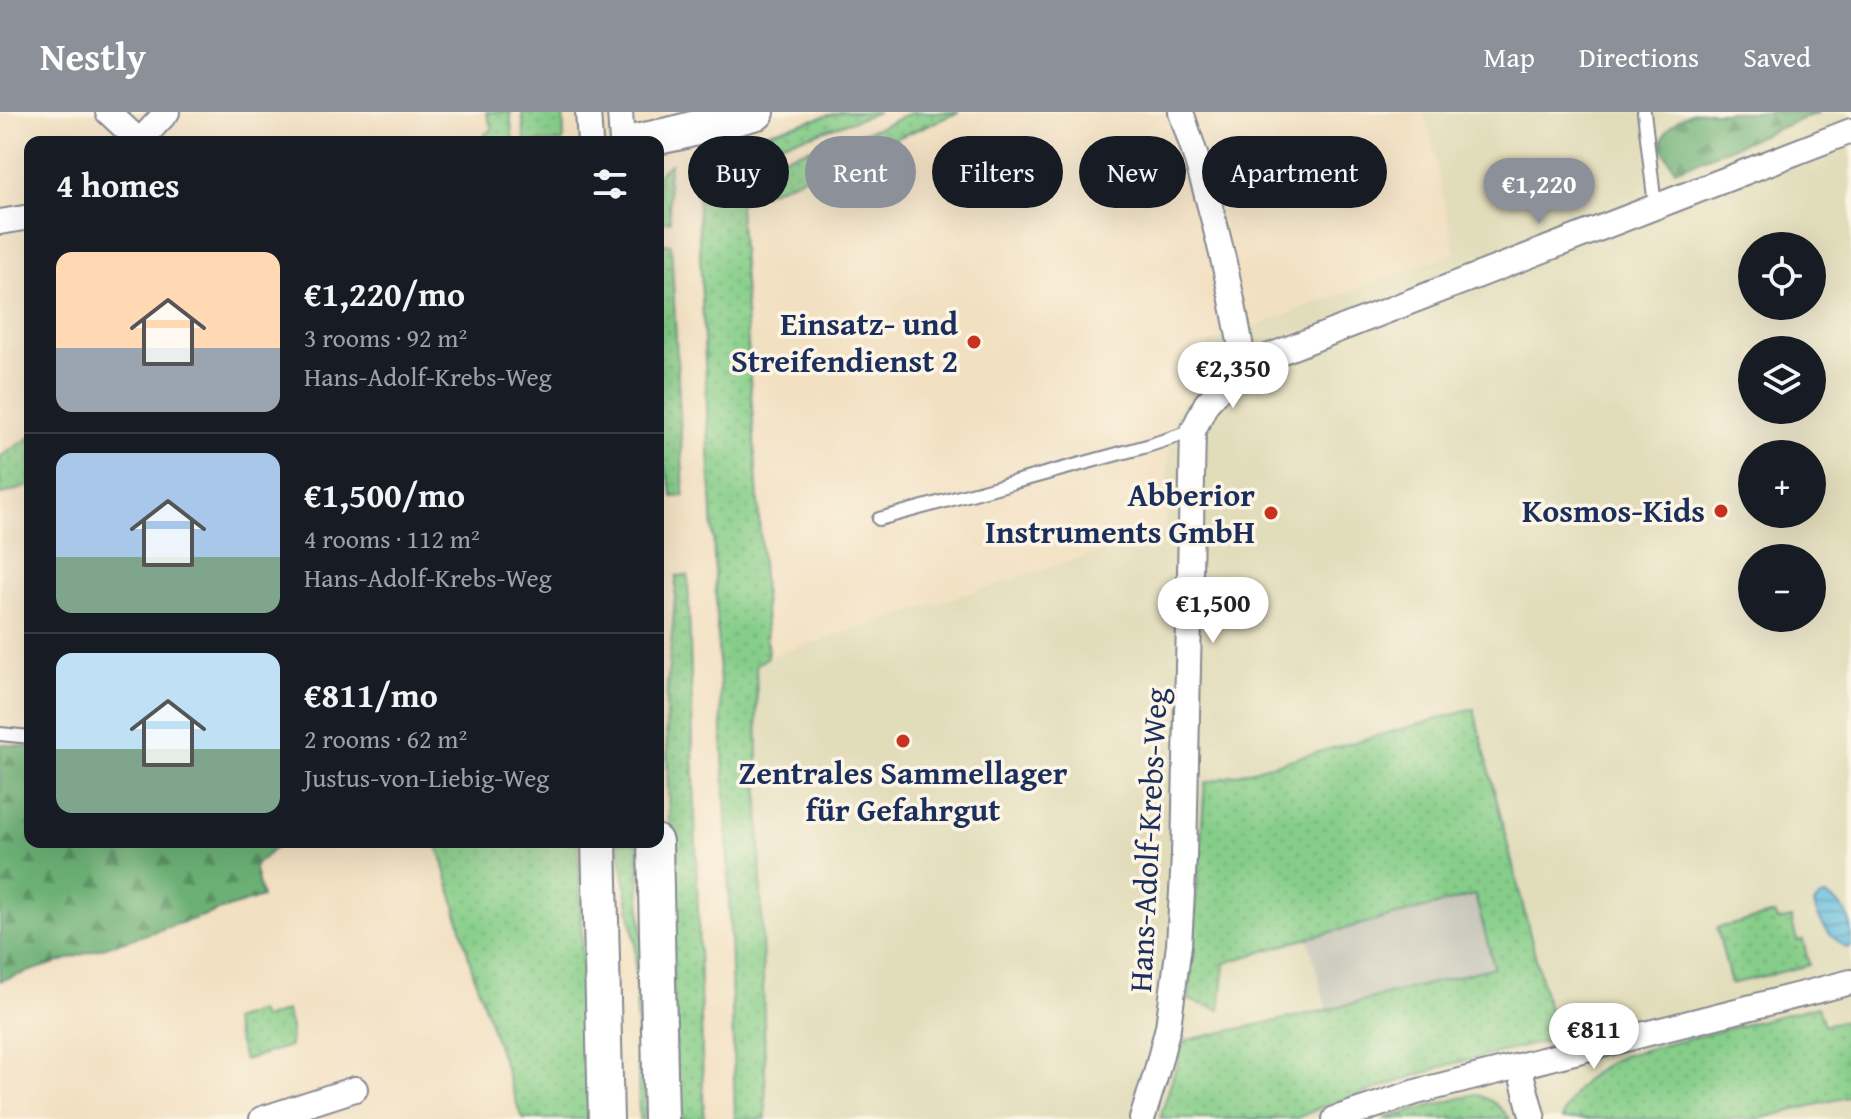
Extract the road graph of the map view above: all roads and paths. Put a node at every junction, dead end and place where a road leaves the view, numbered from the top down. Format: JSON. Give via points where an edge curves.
{"nodes":[{"id":1,"x":108,"y":112,"type":"edge"},
{"id":2,"x":167,"y":112,"type":"edge"},
{"id":3,"x":588,"y":112,"type":"edge"},
{"id":4,"x":712,"y":112,"type":"edge"},
{"id":5,"x":757,"y":112,"type":"edge"},
{"id":6,"x":1181,"y":112,"type":"edge"},
{"id":7,"x":1644,"y":112,"type":"edge"},
{"id":8,"x":1851,"y":131,"type":"edge"},
{"id":9,"x":133,"y":136,"type":"edge"},
{"id":10,"x":145,"y":136,"type":"edge"},
{"id":11,"x":617,"y":136,"type":"edge"},
{"id":12,"x":1655,"y":206,"type":"junction"},
{"id":13,"x":24,"y":218,"type":"edge"},
{"id":14,"x":0,"y":222,"type":"edge"},
{"id":15,"x":1244,"y":366,"type":"junction"},
{"id":16,"x":1193,"y":431,"type":"junction"},
{"id":17,"x":879,"y":519,"type":"dead end"},
{"id":18,"x":0,"y":734,"type":"edge"},
{"id":19,"x":24,"y":736,"type":"edge"},
{"id":20,"x":599,"y":848,"type":"edge"},
{"id":21,"x":655,"y":848,"type":"edge"},
{"id":22,"x":1851,"y":982,"type":"edge"},
{"id":23,"x":1519,"y":1066,"type":"junction"},
{"id":24,"x":355,"y":1089,"type":"dead end"},
{"id":25,"x":262,"y":1119,"type":"edge"},
{"id":26,"x":606,"y":1119,"type":"edge"},
{"id":27,"x":661,"y":1119,"type":"edge"},
{"id":28,"x":1142,"y":1119,"type":"edge"},
{"id":29,"x":1335,"y":1119,"type":"edge"},
{"id":30,"x":1533,"y":1119,"type":"edge"}],
"edges":[{"from":1,"to":9,"type":"street"},
{"from":2,"to":10,"type":"street"},
{"from":3,"to":11,"type":"street"},
{"from":4,"to":11,"type":"street"},
{"from":5,"to":11,"type":"street","via":[[677,133]]},
{"from":6,"to":15,"type":"street","via":[[1223,253]]},
{"from":7,"to":12,"type":"lane"},
{"from":8,"to":12,"type":"street","name":"Hans-Adolf-Krebs-Weg"},
{"from":12,"to":15,"type":"street","name":"Hans-Adolf-Krebs-Weg"},
{"from":13,"to":14,"type":"street"},
{"from":15,"to":16,"type":"street","name":"Hans-Adolf-Krebs-Weg","via":[[1206,404]]},
{"from":16,"to":17,"type":"lane"},
{"from":16,"to":28,"type":"street","name":"Hans-Adolf-Krebs-Weg","via":[[1179,945],[1168,1027]]},
{"from":18,"to":19,"type":"lane"},
{"from":20,"to":26,"type":"street"},
{"from":21,"to":27,"type":"street"},
{"from":22,"to":23,"type":"street"},
{"from":23,"to":29,"type":"street"},
{"from":23,"to":30,"type":"street"},
{"from":24,"to":25,"type":"street"}]}
